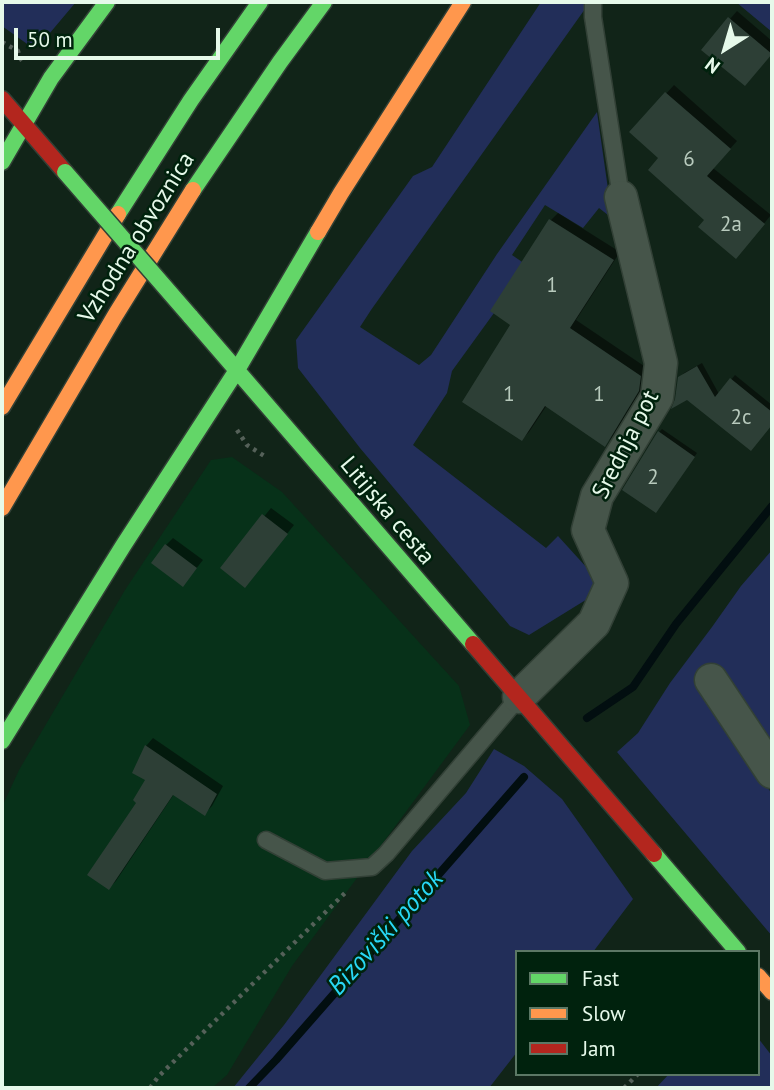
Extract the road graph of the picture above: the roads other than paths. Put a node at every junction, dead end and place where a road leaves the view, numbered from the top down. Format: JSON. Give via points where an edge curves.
{"nodes":[{"id":1,"x":107,"y":2,"type":"edge"},
{"id":2,"x":260,"y":2,"type":"edge"},
{"id":3,"x":324,"y":2,"type":"edge"},
{"id":4,"x":463,"y":2,"type":"edge"},
{"id":5,"x":593,"y":2,"type":"edge"},
{"id":6,"x":2,"y":99,"type":"edge"},
{"id":7,"x":23,"y":124,"type":"junction"},
{"id":8,"x":2,"y":162,"type":"edge"},
{"id":9,"x":621,"y":198,"type":"joint"},
{"id":10,"x":237,"y":370,"type":"junction"},
{"id":11,"x":2,"y":407,"type":"edge"},
{"id":12,"x":2,"y":508,"type":"edge"},
{"id":13,"x":711,"y":680,"type":"dead end"},
{"id":14,"x":519,"y":697,"type":"junction"},
{"id":15,"x":2,"y":741,"type":"edge"},
{"id":16,"x":772,"y":772,"type":"edge"},
{"id":17,"x":266,"y":840,"type":"dead end"},
{"id":18,"x":736,"y":950,"type":"edge"},
{"id":19,"x":760,"y":978,"type":"edge"},
{"id":20,"x":772,"y":992,"type":"edge"}],
"edges":[{"from":1,"to":7,"type":"main road"},
{"from":2,"to":11,"type":"main road","name":"Vzhodna obvoznica","via":[[81,270]]},
{"from":3,"to":12,"type":"main road","name":"Vzhodna obvoznica","via":[[177,213]]},
{"from":4,"to":10,"type":"main road","via":[[341,193]]},
{"from":5,"to":9,"type":"lane"},
{"from":6,"to":7,"type":"main road","name":"Litijska cesta"},
{"from":7,"to":8,"type":"main road"},
{"from":7,"to":10,"type":"main road","name":"Litijska cesta","bridge":true},
{"from":9,"to":14,"type":"street","name":"Srednja pot","via":[[661,363],[657,397],[597,496],[588,530],[612,583],[594,624]]},
{"from":10,"to":14,"type":"main road","name":"Litijska cesta"},
{"from":10,"to":15,"type":"main road"},
{"from":13,"to":16,"type":"street"},
{"from":14,"to":17,"type":"lane","via":[[372,867],[325,871]]},
{"from":14,"to":18,"type":"main road","name":"Litijska cesta"},
{"from":19,"to":20,"type":"main road"}]}
